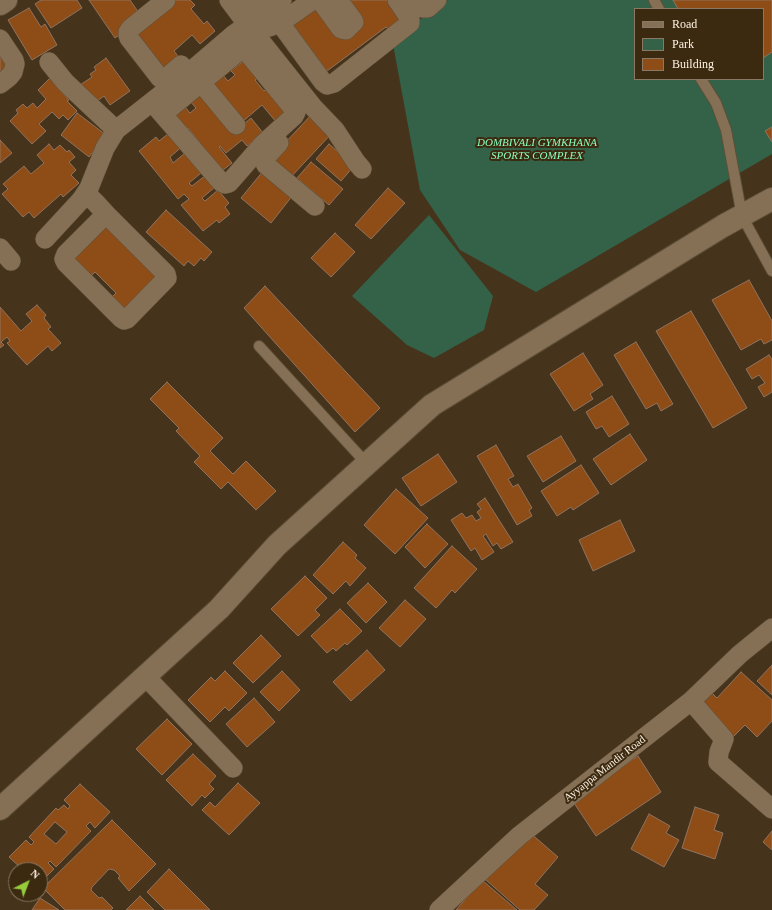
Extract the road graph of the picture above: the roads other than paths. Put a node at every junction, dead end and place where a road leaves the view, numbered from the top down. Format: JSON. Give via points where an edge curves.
{"nodes":[{"id":1,"x":6,"y":0,"type":"edge"},
{"id":2,"x":166,"y":0,"type":"edge"},
{"id":3,"x":229,"y":0,"type":"edge"},
{"id":4,"x":238,"y":0,"type":"edge"},
{"id":5,"x":258,"y":0,"type":"edge"},
{"id":6,"x":282,"y":0,"type":"edge"},
{"id":7,"x":313,"y":0,"type":"edge"},
{"id":8,"x":320,"y":0,"type":"edge"},
{"id":9,"x":338,"y":0,"type":"edge"},
{"id":10,"x":397,"y":0,"type":"edge"},
{"id":11,"x":413,"y":0,"type":"edge"},
{"id":12,"x":437,"y":0,"type":"edge"},
{"id":13,"x":0,"y":4,"type":"edge"},
{"id":14,"x":280,"y":23,"type":"junction"},
{"id":15,"x":235,"y":34,"type":"junction"},
{"id":16,"x":0,"y":39,"type":"edge"},
{"id":17,"x":49,"y":62,"type":"dead end"},
{"id":18,"x":196,"y":68,"type":"junction"},
{"id":19,"x":702,"y":80,"type":"edge"},
{"id":20,"x":0,"y":84,"type":"edge"},
{"id":21,"x":313,"y":107,"type":"junction"},
{"id":22,"x":158,"y":108,"type":"junction"},
{"id":23,"x":236,"y":125,"type":"dead end"},
{"id":24,"x":116,"y":130,"type":"junction"},
{"id":25,"x":362,"y":169,"type":"dead end"},
{"id":26,"x":86,"y":193,"type":"junction"},
{"id":27,"x":772,"y":199,"type":"edge"},
{"id":28,"x":315,"y":206,"type":"dead end"},
{"id":29,"x":106,"y":214,"type":"junction"},
{"id":30,"x":742,"y":216,"type":"junction"},
{"id":31,"x":46,"y":239,"type":"dead end"},
{"id":32,"x":772,"y":271,"type":"edge"},
{"id":33,"x":259,"y":346,"type":"dead end"},
{"id":34,"x":367,"y":464,"type":"junction"},
{"id":35,"x":772,"y":628,"type":"edge"},
{"id":36,"x":145,"y":676,"type":"junction"},
{"id":37,"x":691,"y":701,"type":"junction"},
{"id":38,"x":233,"y":768,"type":"dead end"},
{"id":39,"x":0,"y":809,"type":"edge"},
{"id":40,"x":772,"y":810,"type":"edge"},
{"id":41,"x":439,"y":910,"type":"edge"}],
"edges":[{"from":1,"to":13,"type":"street"},
{"from":2,"to":18,"type":"street","via":[[131,28],[128,32],[129,38],[160,78]]},
{"from":3,"to":15,"type":"street"},
{"from":4,"to":5,"type":"street","via":[[244,7]]},
{"from":6,"to":15,"type":"street"},
{"from":7,"to":14,"type":"street"},
{"from":8,"to":9,"type":"street","via":[[341,29],[346,30],[354,22]]},
{"from":10,"to":14,"type":"street","via":[[410,23],[334,83],[327,85]]},
{"from":11,"to":12,"type":"street","via":[[422,8],[428,8]]},
{"from":14,"to":15,"type":"street"},
{"from":15,"to":18,"type":"street"},
{"from":15,"to":21,"type":"street"},
{"from":15,"to":22,"type":"street","via":[[296,112],[263,144],[229,183],[221,182]]},
{"from":16,"to":20,"type":"street","via":[[15,64],[10,76]]},
{"from":17,"to":24,"type":"street","via":[[65,82]]},
{"from":18,"to":22,"type":"street"},
{"from":18,"to":23,"type":"street"},
{"from":19,"to":30,"type":"lane","via":[[716,104],[726,130]]},
{"from":21,"to":25,"type":"street","via":[[335,130]]},
{"from":21,"to":28,"type":"street","via":[[264,162]]},
{"from":22,"to":24,"type":"street"},
{"from":24,"to":26,"type":"street","via":[[105,148]]},
{"from":26,"to":29,"type":"street"},
{"from":26,"to":31,"type":"street"},
{"from":27,"to":30,"type":"street"},
{"from":29,"to":29,"type":"street","via":[[166,274],[167,278],[124,320],[64,259]]},
{"from":30,"to":32,"type":"lane"},
{"from":30,"to":34,"type":"street","via":[[432,405]]},
{"from":33,"to":34,"type":"lane"},
{"from":34,"to":36,"type":"street","via":[[277,545],[220,609]]},
{"from":35,"to":37,"type":"street","name":"Ayyappa Mandir Road","via":[[740,654]]},
{"from":36,"to":38,"type":"street"},
{"from":36,"to":39,"type":"street"},
{"from":37,"to":40,"type":"street","via":[[724,739],[718,762]]},
{"from":37,"to":41,"type":"street","name":"Ayyappa Mandir Road","via":[[519,836]]}]}
